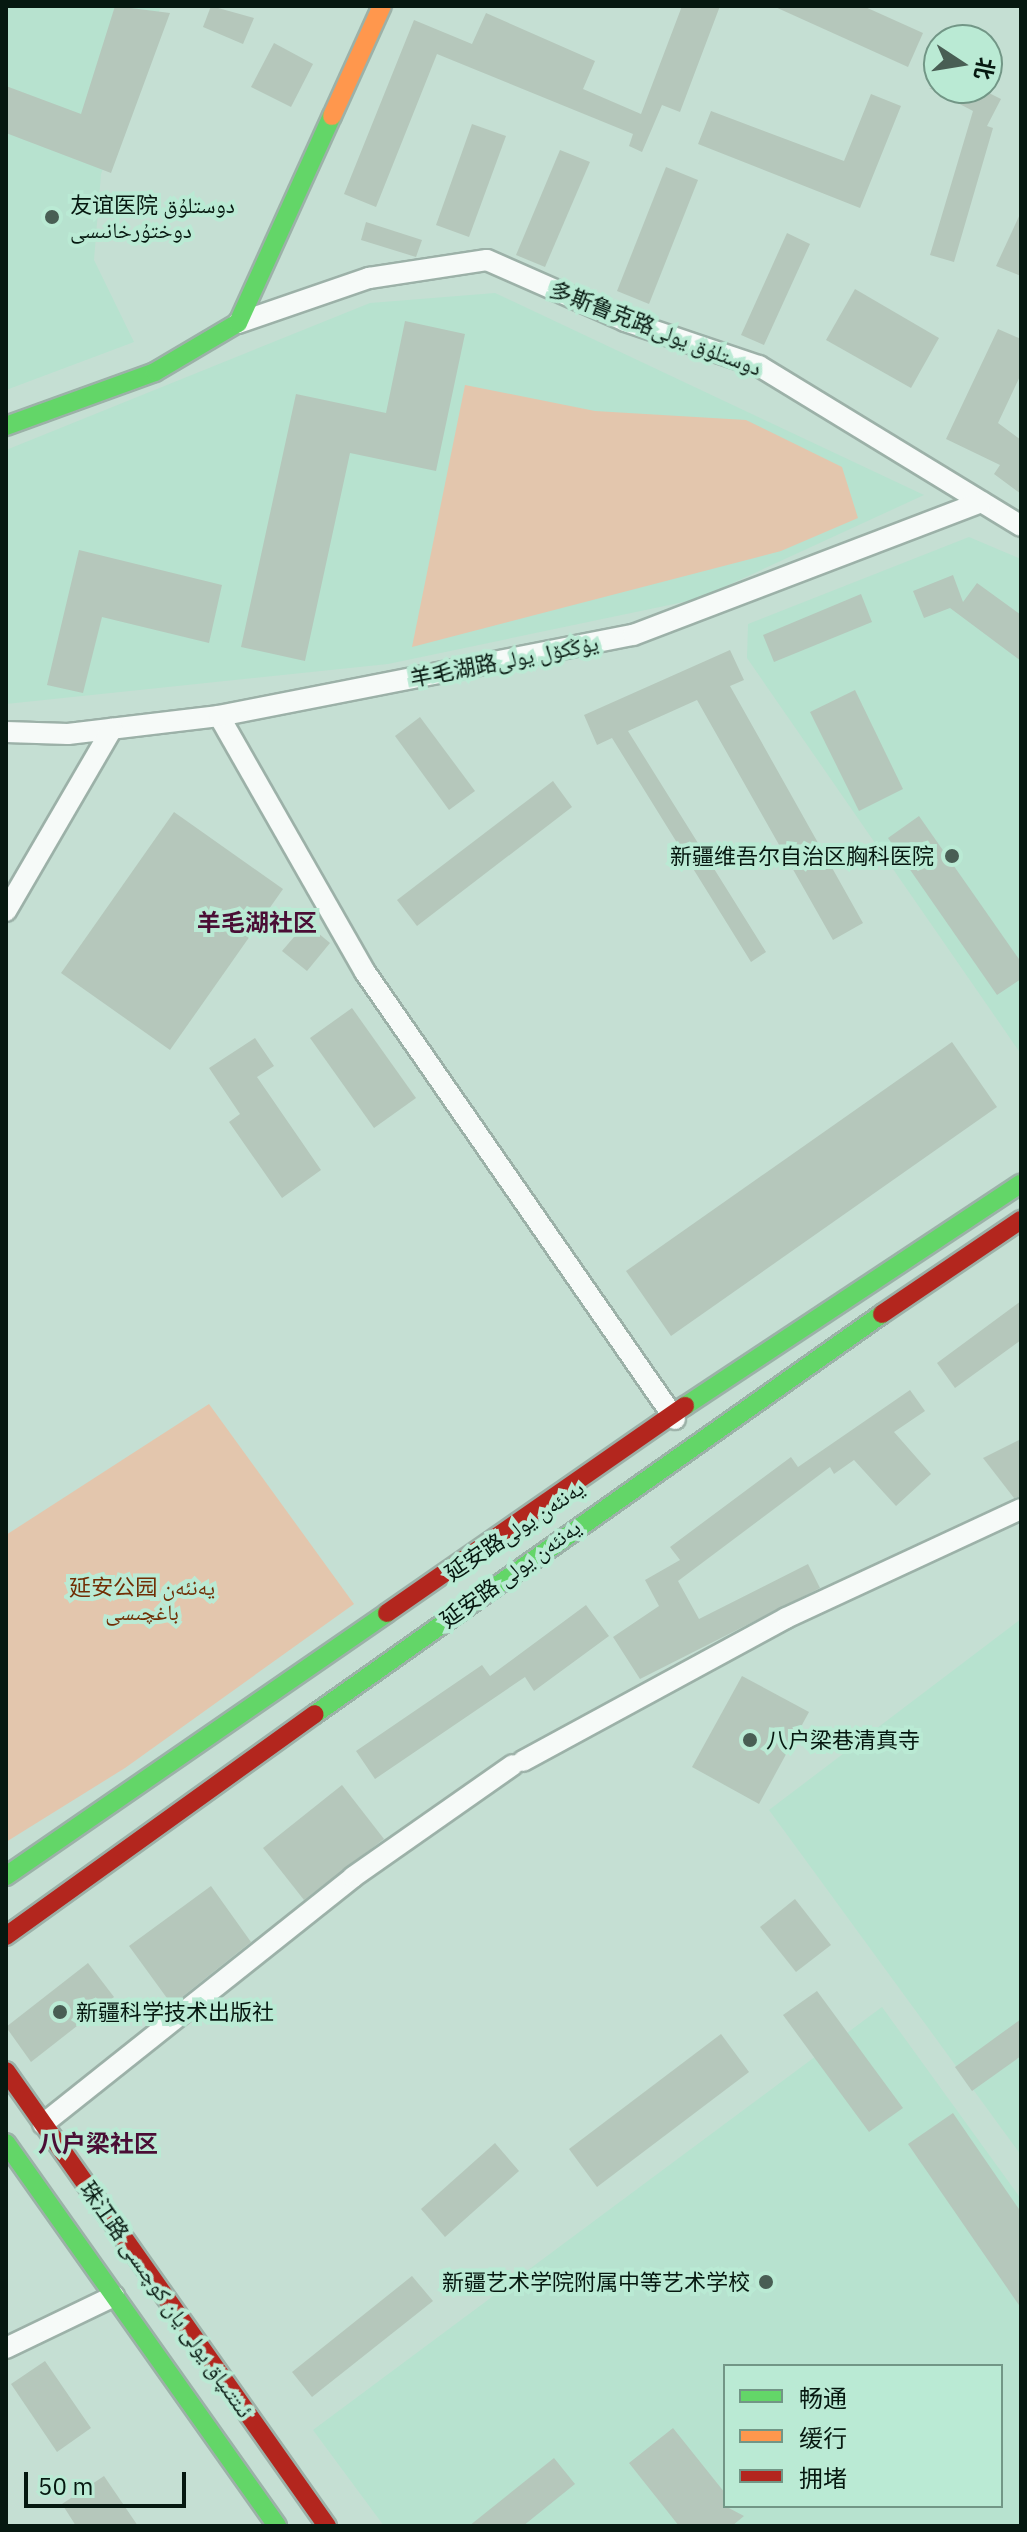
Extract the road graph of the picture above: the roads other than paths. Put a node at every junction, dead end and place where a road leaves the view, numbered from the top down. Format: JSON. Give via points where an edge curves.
{"nodes":[{"id":1,"x":382,"y":6,"type":"edge"},
{"id":2,"x":238,"y":323,"type":"junction"},
{"id":3,"x":6,"y":426,"type":"edge"},
{"id":4,"x":982,"y":502,"type":"junction"},
{"id":5,"x":1021,"y":526,"type":"edge"},
{"id":6,"x":219,"y":716,"type":"junction"},
{"id":7,"x":112,"y":729,"type":"junction"},
{"id":8,"x":6,"y":732,"type":"edge"},
{"id":9,"x":6,"y":911,"type":"edge"},
{"id":10,"x":1021,"y":1184,"type":"edge"},
{"id":11,"x":1021,"y":1220,"type":"edge"},
{"id":12,"x":675,"y":1419,"type":"junction"},
{"id":13,"x":1021,"y":1509,"type":"edge"},
{"id":14,"x":6,"y":1876,"type":"edge"},
{"id":15,"x":6,"y":1936,"type":"edge"},
{"id":16,"x":6,"y":2071,"type":"edge"},
{"id":17,"x":43,"y":2124,"type":"junction"},
{"id":18,"x":6,"y":2143,"type":"edge"},
{"id":19,"x":114,"y":2296,"type":"junction"},
{"id":20,"x":6,"y":2348,"type":"edge"},
{"id":21,"x":277,"y":2526,"type":"edge"},
{"id":22,"x":327,"y":2526,"type":"edge"}],
"edges":[{"from":1,"to":2,"type":"main road"},
{"from":2,"to":3,"type":"main road","name":"多斯鲁克路دوستلۇق يولى","via":[[155,372]]},
{"from":2,"to":4,"type":"street","name":"多斯鲁克路دوستلۇق يولى","via":[[369,278],[487,260],[625,321],[759,366]]},
{"from":4,"to":5,"type":"street","name":"多斯鲁克路دوستلۇق يولى"},
{"from":4,"to":6,"type":"street","name":"羊毛湖路يۇڭكۆل يولى","via":[[633,635]]},
{"from":6,"to":7,"type":"street","name":"羊毛湖路يۇڭكۆل يولى"},
{"from":6,"to":12,"type":"street","via":[[365,972]]},
{"from":7,"to":8,"type":"street","name":"羊毛湖路يۇڭكۆل يولى"},
{"from":7,"to":9,"type":"street"},
{"from":10,"to":12,"type":"main road","name":"延安路يەنئەن يولى","via":[[704,1393]]},
{"from":11,"to":15,"type":"main road","name":"延安路 يەنئەن يولى","via":[[699,1438]]},
{"from":12,"to":14,"type":"main road","name":"延安路يەنئەن يولى"},
{"from":13,"to":17,"type":"street","via":[[786,1618],[518,1763],[353,1877]]},
{"from":16,"to":17,"type":"main road","name":"珠江路 ئىتتىپاق يولى يان كوچىسى"},
{"from":17,"to":22,"type":"main road","name":"珠江路 ئىتتىپاق يولى يان كوچىسى"},
{"from":18,"to":19,"type":"main road","name":"珠江路 ئىتتىپاق يولى يان كوچىسى"},
{"from":19,"to":20,"type":"street"},
{"from":19,"to":21,"type":"main road","name":"珠江路 ئىتتىپاق يولى يان كوچىسى"}]}
